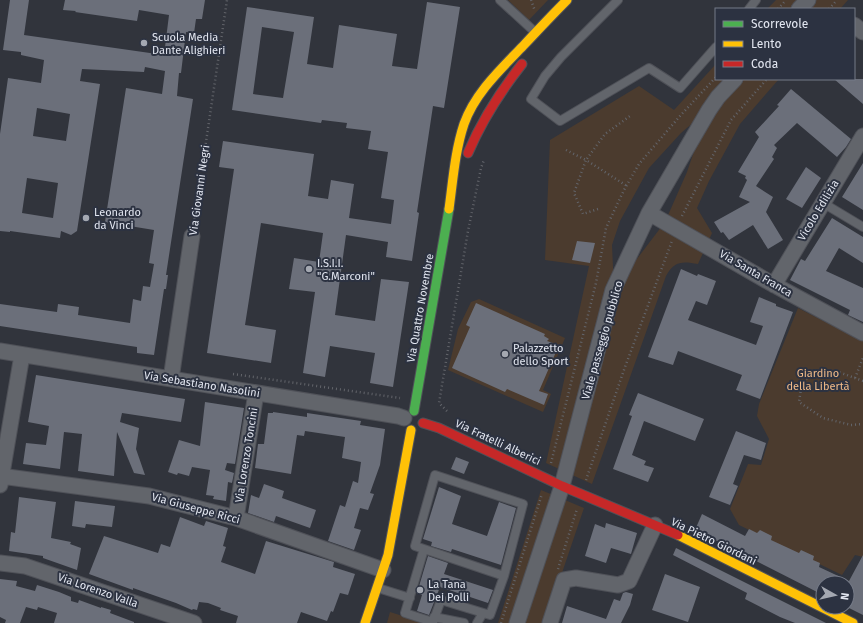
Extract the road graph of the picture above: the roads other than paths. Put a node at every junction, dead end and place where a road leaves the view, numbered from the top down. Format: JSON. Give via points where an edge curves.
{"nodes":[{"id":1,"x":500,"y":0,"type":"edge"},
{"id":2,"x":567,"y":0,"type":"edge"},
{"id":3,"x":574,"y":0,"type":"edge"},
{"id":4,"x":756,"y":0,"type":"edge"},
{"id":5,"x":808,"y":0,"type":"edge"},
{"id":6,"x":615,"y":1,"type":"edge"},
{"id":7,"x":750,"y":8,"type":"edge"},
{"id":8,"x":800,"y":8,"type":"edge"},
{"id":9,"x":556,"y":11,"type":"junction"},
{"id":10,"x":855,"y":26,"type":"edge"},
{"id":11,"x":535,"y":32,"type":"junction"},
{"id":12,"x":863,"y":32,"type":"edge"},
{"id":13,"x":715,"y":48,"type":"edge"},
{"id":14,"x":526,"y":59,"type":"dead end"},
{"id":15,"x":734,"y":80,"type":"edge"},
{"id":16,"x":485,"y":116,"type":"junction"},
{"id":17,"x":863,"y":136,"type":"edge"},
{"id":18,"x":823,"y":203,"type":"junction"},
{"id":19,"x":449,"y":211,"type":"junction"},
{"id":20,"x":649,"y":213,"type":"junction"},
{"id":21,"x":863,"y":227,"type":"edge"},
{"id":22,"x":192,"y":236,"type":"road end"},
{"id":23,"x":774,"y":285,"type":"junction"},
{"id":24,"x":862,"y":330,"type":"edge"},
{"id":25,"x":0,"y":351,"type":"edge"},
{"id":26,"x":22,"y":355,"type":"junction"},
{"id":27,"x":171,"y":379,"type":"junction"},
{"id":28,"x":256,"y":393,"type":"junction"},
{"id":29,"x":410,"y":419,"type":"junction"},
{"id":30,"x":423,"y":423,"type":"junction"},
{"id":31,"x":0,"y":479,"type":"edge"},
{"id":32,"x":562,"y":486,"type":"junction"},
{"id":33,"x":236,"y":518,"type":"junction"},
{"id":34,"x":655,"y":525,"type":"junction"},
{"id":35,"x":424,"y":549,"type":"junction"},
{"id":36,"x":0,"y":563,"type":"edge"},
{"id":37,"x":383,"y":570,"type":"junction"},
{"id":38,"x":504,"y":576,"type":"junction"},
{"id":39,"x":377,"y":587,"type":"junction"},
{"id":40,"x":410,"y":598,"type":"junction"},
{"id":41,"x":483,"y":613,"type":"junction"},
{"id":42,"x":434,"y":617,"type":"junction"},
{"id":43,"x":161,"y":618,"type":"edge"},
{"id":44,"x":194,"y":623,"type":"edge"},
{"id":45,"x":365,"y":623,"type":"edge"},
{"id":46,"x":464,"y":623,"type":"edge"},
{"id":47,"x":477,"y":623,"type":"edge"},
{"id":48,"x":517,"y":623,"type":"edge"},
{"id":49,"x":550,"y":623,"type":"edge"},
{"id":50,"x":853,"y":623,"type":"edge"}],
"edges":[{"from":1,"to":11,"type":"lane"},
{"from":2,"to":9,"type":"main road","name":"Via Quattro Novembre"},
{"from":3,"to":9,"type":"main road","via":[[567,7]]},
{"from":4,"to":7,"type":"lane"},
{"from":5,"to":8,"type":"street"},
{"from":6,"to":13,"type":"lane","via":[[561,57],[531,99],[560,121],[649,68],[680,88]]},
{"from":9,"to":11,"type":"main road","name":"Via Quattro Novembre"},
{"from":10,"to":12,"type":"street"},
{"from":11,"to":16,"type":"main road","via":[[533,42],[496,88]]},
{"from":11,"to":19,"type":"main road","name":"Via Quattro Novembre","via":[[488,83],[468,117],[457,151]]},
{"from":14,"to":16,"type":"main road","name":"Via Quattro Novembre"},
{"from":15,"to":20,"type":"street","name":"Viale passeggio pubblico","via":[[708,110]]},
{"from":16,"to":19,"type":"main road","name":"Via Quattro Novembre","via":[[466,158]]},
{"from":17,"to":18,"type":"street","name":"Vicolo Edilizia"},
{"from":18,"to":21,"type":"lane"},
{"from":18,"to":23,"type":"street","name":"Vicolo Edilizia"},
{"from":19,"to":29,"type":"main road","name":"Via Quattro Novembre"},
{"from":20,"to":23,"type":"street","name":"Via Santa Franca"},
{"from":20,"to":32,"type":"street","name":"Viale passeggio pubblico","via":[[614,290]]},
{"from":22,"to":27,"type":"street","name":"Via Giovanni Negri"},
{"from":23,"to":24,"type":"street","name":"Via Santa Franca"},
{"from":25,"to":26,"type":"street","name":"Via Sebastiano Nasolini"},
{"from":26,"to":27,"type":"street","name":"Via Sebastiano Nasolini"},
{"from":26,"to":31,"type":"street"},
{"from":27,"to":28,"type":"street","name":"Via Sebastiano Nasolini"},
{"from":28,"to":29,"type":"street","name":"Via Sebastiano Nasolini"},
{"from":28,"to":33,"type":"street","name":"Via Lorenzo Toncini"},
{"from":29,"to":30,"type":"main road","via":[[420,428]]},
{"from":29,"to":30,"type":"main road","via":[[421,414]]},
{"from":29,"to":37,"type":"main road","name":"Via Quattro Novembre","via":[[388,555]]},
{"from":30,"to":32,"type":"main road","name":"Via Fratelli Alberici","via":[[440,428]]},
{"from":31,"to":33,"type":"street","name":"Via Giuseppe Ricci","via":[[149,496]]},
{"from":32,"to":34,"type":"main road","name":"Via Pietro Giordani"},
{"from":32,"to":48,"type":"street","name":"Viale passeggio pubblico"},
{"from":33,"to":37,"type":"street","name":"Via Giuseppe Ricci"},
{"from":34,"to":49,"type":"street","via":[[629,581],[618,585],[576,578],[564,580]]},
{"from":34,"to":50,"type":"main road","name":"Via Pietro Giordani"},
{"from":35,"to":38,"type":"lane"},
{"from":35,"to":38,"type":"lane","via":[[415,546],[435,475],[523,504]]},
{"from":35,"to":40,"type":"lane"},
{"from":36,"to":43,"type":"street","name":"Via Lorenzo Valla","via":[[25,566]]},
{"from":37,"to":39,"type":"main road","name":"Via Quattro Novembre"},
{"from":38,"to":41,"type":"lane","via":[[490,615]]},
{"from":39,"to":40,"type":"lane"},
{"from":39,"to":45,"type":"main road","name":"Via Quattro Novembre"},
{"from":40,"to":42,"type":"lane","via":[[405,613],[433,622]]},
{"from":41,"to":42,"type":"lane","via":[[440,600]]},
{"from":41,"to":47,"type":"lane"},
{"from":42,"to":46,"type":"lane"},
{"from":43,"to":44,"type":"street","name":"Via Lorenzo Valla"}]}
